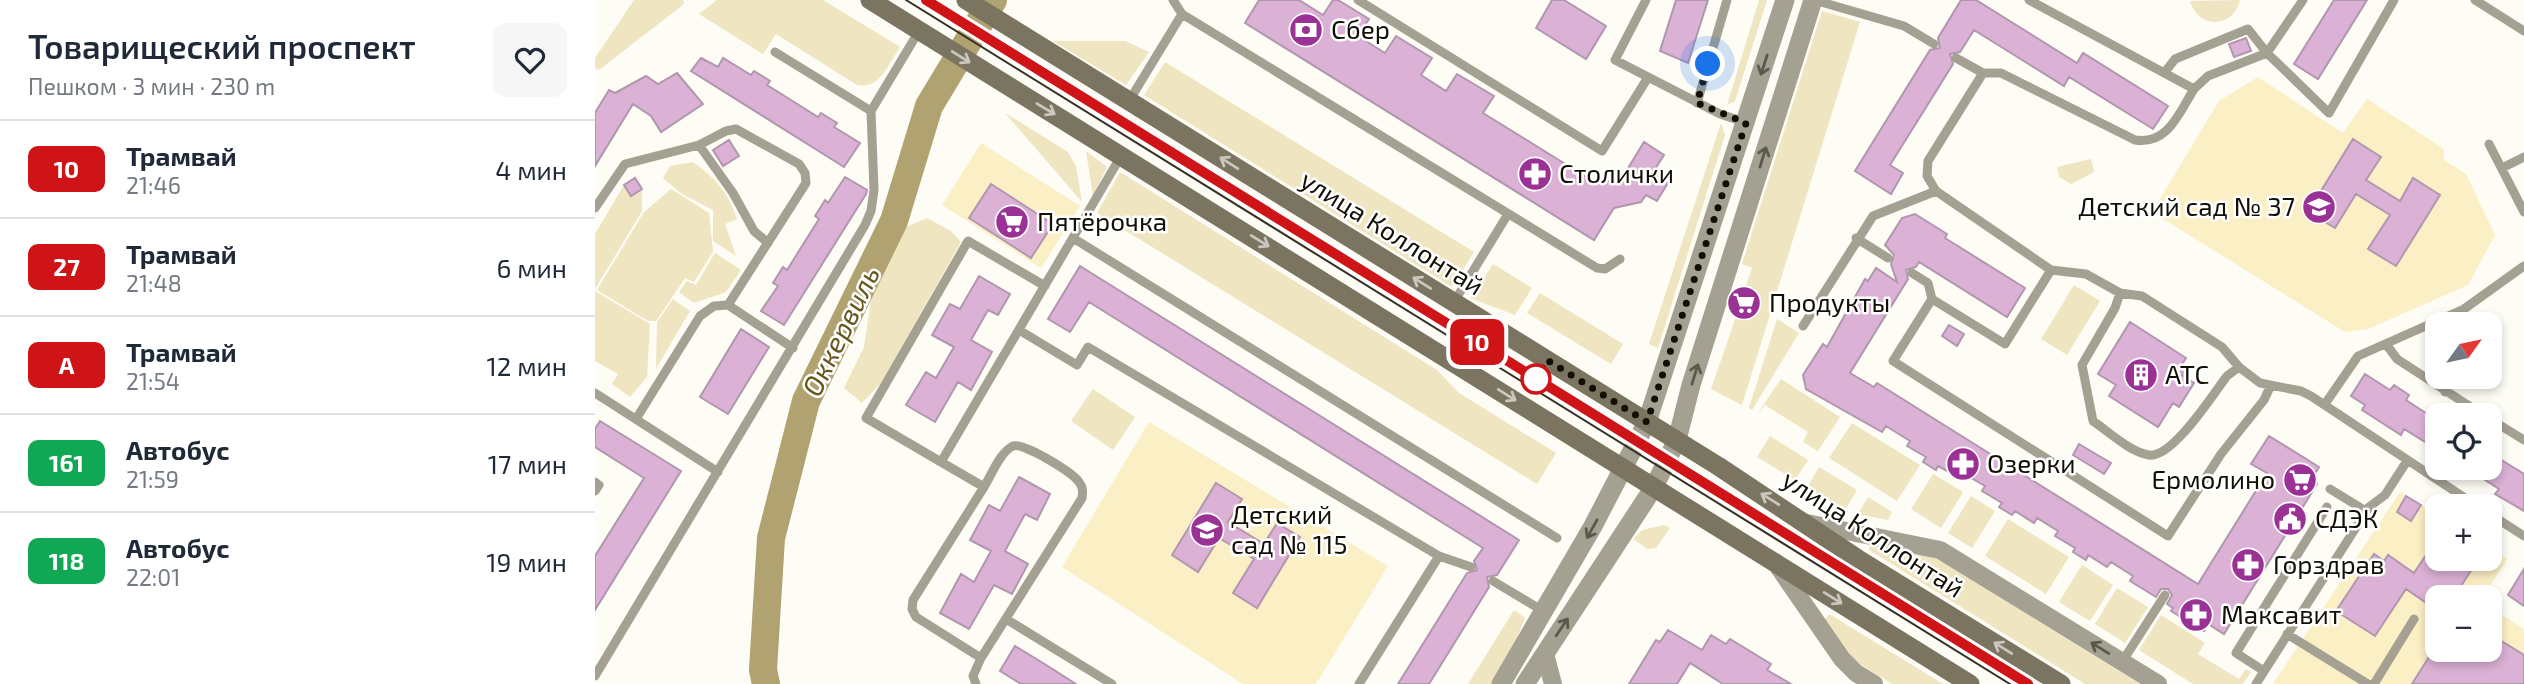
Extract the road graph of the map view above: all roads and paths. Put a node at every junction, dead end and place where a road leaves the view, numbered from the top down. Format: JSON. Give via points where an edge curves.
{"nodes":[{"id":1,"x":870,"y":0,"type":"edge"},
{"id":2,"x":966,"y":0,"type":"edge"},
{"id":3,"x":1173,"y":0,"type":"edge"},
{"id":4,"x":1358,"y":0,"type":"edge"},
{"id":5,"x":1646,"y":0,"type":"edge"},
{"id":6,"x":1727,"y":0,"type":"edge"},
{"id":7,"x":1785,"y":0,"type":"edge"},
{"id":8,"x":1813,"y":0,"type":"edge"},
{"id":9,"x":2029,"y":0,"type":"edge"},
{"id":10,"x":2303,"y":0,"type":"edge"},
{"id":11,"x":2393,"y":0,"type":"edge"},
{"id":12,"x":2475,"y":0,"type":"edge"},
{"id":13,"x":2488,"y":4,"type":"edge"},
{"id":14,"x":1182,"y":15,"type":"junction"},
{"id":15,"x":2524,"y":31,"type":"edge"},
{"id":16,"x":927,"y":36,"type":"junction"},
{"id":17,"x":1934,"y":44,"type":"dead end"},
{"id":18,"x":775,"y":52,"type":"dead end"},
{"id":19,"x":2267,"y":53,"type":"junction"},
{"id":20,"x":1957,"y":58,"type":"dead end"},
{"id":21,"x":2165,"y":72,"type":"junction"},
{"id":22,"x":1983,"y":74,"type":"junction"},
{"id":23,"x":1647,"y":79,"type":"junction"},
{"id":24,"x":2194,"y":89,"type":"junction"},
{"id":25,"x":1129,"y":101,"type":"junction"},
{"id":26,"x":1697,"y":103,"type":"junction"},
{"id":27,"x":871,"y":111,"type":"junction"},
{"id":28,"x":1746,"y":123,"type":"junction"},
{"id":29,"x":2489,"y":144,"type":"dead end"},
{"id":30,"x":699,"y":145,"type":"junction"},
{"id":31,"x":1121,"y":155,"type":"junction"},
{"id":32,"x":2524,"y":157,"type":"edge"},
{"id":33,"x":2502,"y":169,"type":"junction"},
{"id":34,"x":1936,"y":191,"type":"junction"},
{"id":35,"x":595,"y":208,"type":"edge"},
{"id":36,"x":2524,"y":212,"type":"edge"},
{"id":37,"x":1508,"y":214,"type":"junction"},
{"id":38,"x":1073,"y":237,"type":"junction"},
{"id":39,"x":1856,"y":238,"type":"junction"},
{"id":40,"x":768,"y":243,"type":"junction"},
{"id":41,"x":1888,"y":258,"type":"dead end"},
{"id":42,"x":1620,"y":259,"type":"dead end"},
{"id":43,"x":2524,"y":266,"type":"edge"},
{"id":44,"x":2051,"y":270,"type":"junction"},
{"id":45,"x":1912,"y":273,"type":"dead end"},
{"id":46,"x":1045,"y":286,"type":"junction"},
{"id":47,"x":2120,"y":293,"type":"junction"},
{"id":48,"x":1932,"y":299,"type":"junction"},
{"id":49,"x":1454,"y":302,"type":"junction"},
{"id":50,"x":728,"y":305,"type":"junction"},
{"id":51,"x":2461,"y":312,"type":"edge"},
{"id":52,"x":1803,"y":326,"type":"dead end"},
{"id":53,"x":2425,"y":329,"type":"edge"},
{"id":54,"x":1019,"y":330,"type":"junction"},
{"id":55,"x":2386,"y":344,"type":"junction"},
{"id":56,"x":793,"y":348,"type":"junction"},
{"id":57,"x":2239,"y":367,"type":"junction"},
{"id":58,"x":2270,"y":387,"type":"junction"},
{"id":59,"x":2446,"y":389,"type":"edge"},
{"id":60,"x":2445,"y":392,"type":"junction"},
{"id":61,"x":595,"y":393,"type":"edge"},
{"id":62,"x":2463,"y":403,"type":"edge"},
{"id":63,"x":2325,"y":404,"type":"junction"},
{"id":64,"x":636,"y":419,"type":"junction"},
{"id":65,"x":1647,"y":422,"type":"junction"},
{"id":66,"x":2502,"y":426,"type":"edge"},
{"id":67,"x":1677,"y":440,"type":"junction"},
{"id":68,"x":2524,"y":440,"type":"edge"},
{"id":69,"x":2407,"y":461,"type":"junction"},
{"id":70,"x":941,"y":462,"type":"junction"},
{"id":71,"x":1623,"y":468,"type":"junction"},
{"id":72,"x":718,"y":472,"type":"junction"},
{"id":73,"x":595,"y":482,"type":"edge"},
{"id":74,"x":984,"y":487,"type":"junction"},
{"id":75,"x":1654,"y":487,"type":"junction"},
{"id":76,"x":2330,"y":489,"type":"dead end"},
{"id":77,"x":595,"y":491,"type":"edge"},
{"id":78,"x":2458,"y":494,"type":"edge"},
{"id":79,"x":2327,"y":507,"type":"dead end"},
{"id":80,"x":2366,"y":511,"type":"junction"},
{"id":81,"x":2502,"y":522,"type":"edge"},
{"id":82,"x":1807,"y":523,"type":"junction"},
{"id":83,"x":2524,"y":536,"type":"edge"},
{"id":84,"x":1557,"y":538,"type":"dead end"},
{"id":85,"x":1439,"y":556,"type":"junction"},
{"id":86,"x":1775,"y":562,"type":"junction"},
{"id":87,"x":1471,"y":567,"type":"dead end"},
{"id":88,"x":1493,"y":580,"type":"dead end"},
{"id":89,"x":2165,"y":595,"type":"dead end"},
{"id":90,"x":1543,"y":611,"type":"junction"},
{"id":91,"x":1006,"y":619,"type":"junction"},
{"id":92,"x":2414,"y":619,"type":"dead end"},
{"id":93,"x":2287,"y":634,"type":"junction"},
{"id":94,"x":1545,"y":654,"type":"junction"},
{"id":95,"x":981,"y":658,"type":"junction"},
{"id":96,"x":2122,"y":662,"type":"junction"},
{"id":97,"x":2264,"y":671,"type":"junction"},
{"id":98,"x":595,"y":676,"type":"edge"},
{"id":99,"x":976,"y":684,"type":"edge"},
{"id":100,"x":1112,"y":684,"type":"edge"},
{"id":101,"x":1359,"y":684,"type":"edge"},
{"id":102,"x":1501,"y":684,"type":"edge"},
{"id":103,"x":1525,"y":684,"type":"edge"},
{"id":104,"x":1553,"y":684,"type":"edge"},
{"id":105,"x":1874,"y":684,"type":"edge"},
{"id":106,"x":1971,"y":684,"type":"edge"},
{"id":107,"x":2061,"y":684,"type":"edge"},
{"id":108,"x":2158,"y":684,"type":"edge"},
{"id":109,"x":2256,"y":684,"type":"edge"},
{"id":110,"x":2368,"y":684,"type":"edge"},
{"id":111,"x":2374,"y":684,"type":"edge"}],
"edges":[{"from":1,"to":16,"type":"main road"},
{"from":2,"to":25,"type":"main road","name":"улица Коллонтай"},
{"from":3,"to":14,"type":"lane"},
{"from":4,"to":23,"type":"lane","via":[[1602,151]]},
{"from":5,"to":23,"type":"lane","via":[[1615,60]]},
{"from":6,"to":26,"type":"lane"},
{"from":7,"to":28,"type":"street","one_way":true},
{"from":8,"to":17,"type":"lane","via":[[1904,26]]},
{"from":67,"to":8,"type":"street","one_way":true},
{"from":9,"to":21,"type":"lane"},
{"from":10,"to":19,"type":"lane"},
{"from":11,"to":19,"type":"lane","via":[[2329,113]]},
{"from":12,"to":13,"type":"lane"},
{"from":13,"to":15,"type":"lane"},
{"from":14,"to":25,"type":"lane"},
{"from":14,"to":37,"type":"lane"},
{"from":16,"to":27,"type":"lane"},
{"from":16,"to":31,"type":"main road","one_way":true},
{"from":18,"to":27,"type":"lane"},
{"from":19,"to":21,"type":"lane","via":[[2248,29],[2175,59]]},
{"from":19,"to":24,"type":"lane","via":[[2209,76]]},
{"from":20,"to":22,"type":"lane"},
{"from":21,"to":24,"type":"lane"},
{"from":22,"to":24,"type":"lane","via":[[2001,73],[2147,142],[2168,132]]},
{"from":22,"to":34,"type":"lane","via":[[1928,161],[1927,176]]},
{"from":23,"to":26,"type":"lane"},
{"from":49,"to":25,"type":"main road","name":"улица Коллонтай","one_way":true},
{"from":26,"to":28,"type":"lane"},
{"from":27,"to":56,"type":"lane","via":[[876,163],[871,211]]},
{"from":28,"to":65,"type":"street"},
{"from":29,"to":33,"type":"lane"},
{"from":30,"to":35,"type":"lane","via":[[625,164]]},
{"from":30,"to":40,"type":"lane","via":[[754,231]]},
{"from":30,"to":40,"type":"lane","via":[[736,129],[799,164],[806,183]]},
{"from":31,"to":38,"type":"lane"},
{"from":31,"to":71,"type":"main road","one_way":true},
{"from":32,"to":33,"type":"lane"},
{"from":33,"to":36,"type":"lane"},
{"from":34,"to":39,"type":"lane","via":[[1873,216]]},
{"from":34,"to":44,"type":"lane"},
{"from":37,"to":42,"type":"lane","via":[[1597,268],[1605,270]]},
{"from":37,"to":49,"type":"lane"},
{"from":38,"to":46,"type":"lane"},
{"from":38,"to":84,"type":"lane"},
{"from":39,"to":41,"type":"lane"},
{"from":39,"to":52,"type":"lane"},
{"from":40,"to":50,"type":"lane"},
{"from":43,"to":51,"type":"lane"},
{"from":44,"to":47,"type":"lane","via":[[2086,274]]},
{"from":44,"to":48,"type":"lane","via":[[2005,344]]},
{"from":45,"to":48,"type":"lane","via":[[1928,283]]},
{"from":46,"to":54,"type":"lane"},
{"from":46,"to":70,"type":"lane","via":[[968,241],[866,418]]},
{"from":47,"to":57,"type":"lane","via":[[2142,296],[2222,347]]},
{"from":47,"to":57,"type":"lane","via":[[2082,365],[2093,421],[2142,453],[2152,456],[2171,448]]},
{"from":48,"to":58,"type":"lane","via":[[1893,361],[2168,536]]},
{"from":49,"to":65,"type":"main road","name":"улица Коллонтай"},
{"from":50,"to":56,"type":"lane"},
{"from":50,"to":64,"type":"lane","via":[[714,306],[700,316]]},
{"from":53,"to":55,"type":"lane"},
{"from":54,"to":70,"type":"lane"},
{"from":54,"to":85,"type":"lane","via":[[1077,365],[1088,347]]},
{"from":55,"to":60,"type":"lane","via":[[2397,359]]},
{"from":55,"to":63,"type":"lane","via":[[2353,360]]},
{"from":56,"to":72,"type":"lane"},
{"from":57,"to":58,"type":"lane"},
{"from":58,"to":63,"type":"lane","via":[[2301,391]]},
{"from":59,"to":60,"type":"lane"},
{"from":60,"to":62,"type":"lane"},
{"from":61,"to":64,"type":"lane"},
{"from":63,"to":69,"type":"lane"},
{"from":64,"to":72,"type":"lane"},
{"from":65,"to":67,"type":"main road","name":"улица Коллонтай"},
{"from":65,"to":71,"type":"street"},
{"from":66,"to":68,"type":"lane"},
{"from":67,"to":75,"type":"street"},
{"from":82,"to":67,"type":"main road","name":"улица Коллонтай","one_way":true},
{"from":69,"to":78,"type":"lane"},
{"from":69,"to":80,"type":"lane","via":[[2385,495]]},
{"from":70,"to":74,"type":"lane"},
{"from":71,"to":75,"type":"main road"},
{"from":71,"to":90,"type":"street","one_way":true},
{"from":72,"to":98,"type":"lane"},
{"from":73,"to":77,"type":"lane","via":[[599,485]]},
{"from":74,"to":91,"type":"lane","via":[[1015,445],[1034,451],[1083,487],[1082,498]]},
{"from":74,"to":95,"type":"lane","via":[[913,600],[912,609],[916,617]]},
{"from":75,"to":86,"type":"main road"},
{"from":94,"to":75,"type":"street","one_way":true},
{"from":76,"to":80,"type":"lane"},
{"from":79,"to":97,"type":"lane","via":[[2236,653]]},
{"from":80,"to":93,"type":"lane"},
{"from":81,"to":83,"type":"lane"},
{"from":96,"to":82,"type":"street","one_way":true,"via":[[1940,550]]},
{"from":107,"to":82,"type":"main road","name":"улица Коллонтай","one_way":true},
{"from":85,"to":87,"type":"lane"},
{"from":85,"to":101,"type":"lane"},
{"from":86,"to":105,"type":"street","via":[[1842,659]]},
{"from":86,"to":106,"type":"main road","one_way":true},
{"from":88,"to":90,"type":"lane"},
{"from":89,"to":96,"type":"lane"},
{"from":90,"to":102,"type":"street"},
{"from":91,"to":95,"type":"lane"},
{"from":91,"to":100,"type":"lane"},
{"from":92,"to":111,"type":"lane"},
{"from":93,"to":97,"type":"lane"},
{"from":93,"to":110,"type":"lane"},
{"from":94,"to":103,"type":"street"},
{"from":94,"to":104,"type":"street"},
{"from":95,"to":99,"type":"lane","via":[[973,676]]},
{"from":96,"to":108,"type":"street"},
{"from":97,"to":109,"type":"lane"}]}
